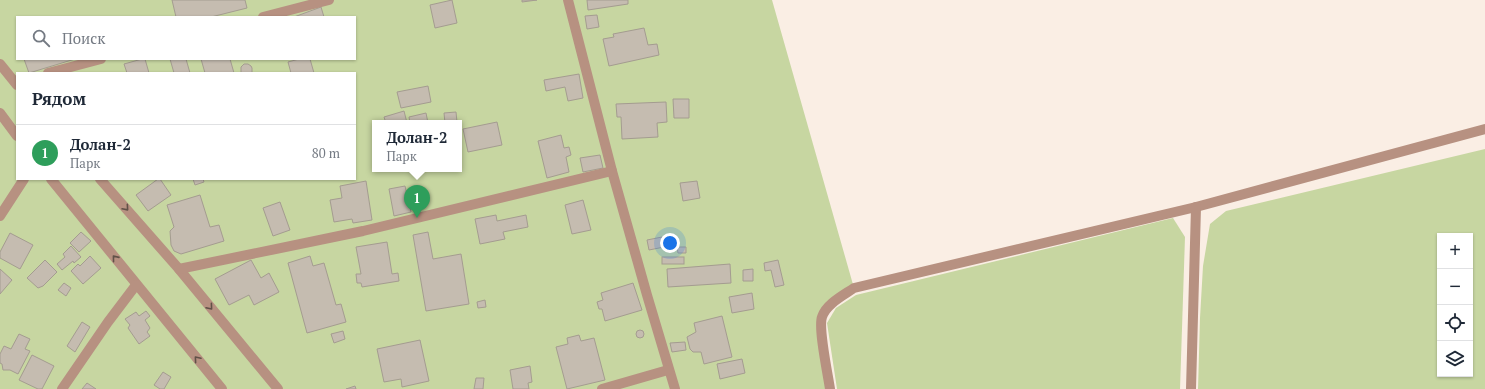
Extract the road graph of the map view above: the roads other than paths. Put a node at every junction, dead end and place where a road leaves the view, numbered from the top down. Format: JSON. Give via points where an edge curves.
{"nodes":[{"id":1,"x":329,"y":0,"type":"edge"},
{"id":2,"x":568,"y":0,"type":"edge"},
{"id":3,"x":267,"y":16,"type":"edge"},
{"id":4,"x":97,"y":60,"type":"edge"},
{"id":5,"x":0,"y":64,"type":"edge"},
{"id":6,"x":52,"y":72,"type":"edge"},
{"id":7,"x":14,"y":77,"type":"edge"},
{"id":8,"x":0,"y":113,"type":"edge"},
{"id":9,"x":1485,"y":129,"type":"edge"},
{"id":10,"x":16,"y":135,"type":"edge"},
{"id":11,"x":612,"y":171,"type":"junction"},
{"id":12,"x":23,"y":180,"type":"edge"},
{"id":13,"x":52,"y":180,"type":"edge"},
{"id":14,"x":101,"y":180,"type":"edge"},
{"id":15,"x":1196,"y":207,"type":"junction"},
{"id":16,"x":0,"y":216,"type":"edge"},
{"id":17,"x":179,"y":269,"type":"junction"},
{"id":18,"x":136,"y":285,"type":"junction"},
{"id":19,"x":668,"y":370,"type":"junction"},
{"id":20,"x":62,"y":389,"type":"edge"},
{"id":21,"x":222,"y":389,"type":"edge"},
{"id":22,"x":278,"y":389,"type":"edge"},
{"id":23,"x":602,"y":389,"type":"edge"},
{"id":24,"x":675,"y":389,"type":"edge"},
{"id":25,"x":830,"y":389,"type":"edge"},
{"id":26,"x":1191,"y":389,"type":"edge"}],
"edges":[{"from":1,"to":3,"type":"street"},
{"from":2,"to":11,"type":"street"},
{"from":4,"to":6,"type":"street"},
{"from":5,"to":7,"type":"street"},
{"from":8,"to":10,"type":"street"},
{"from":9,"to":15,"type":"street"},
{"from":11,"to":17,"type":"street","via":[[364,231]]},
{"from":11,"to":19,"type":"street"},
{"from":12,"to":16,"type":"street"},
{"from":18,"to":13,"type":"street","one_way":true},
{"from":14,"to":17,"type":"street","one_way":true},
{"from":15,"to":25,"type":"street","via":[[854,288],[829,306],[822,317]]},
{"from":15,"to":26,"type":"street"},
{"from":17,"to":22,"type":"street","one_way":true},
{"from":18,"to":20,"type":"street"},
{"from":21,"to":18,"type":"street","one_way":true},
{"from":19,"to":23,"type":"street"},
{"from":19,"to":24,"type":"street"}]}
